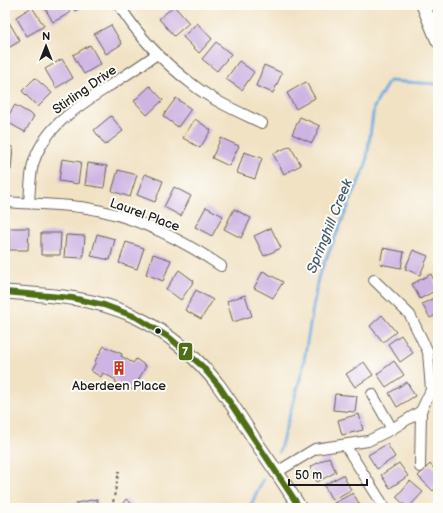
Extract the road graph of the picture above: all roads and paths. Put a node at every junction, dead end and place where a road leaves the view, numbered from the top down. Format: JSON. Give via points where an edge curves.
{"nodes":[{"id":1,"x":119,"y":5,"type":"edge"},
{"id":2,"x":423,"y":5,"type":"edge"},
{"id":3,"x":438,"y":41,"type":"edge"},
{"id":4,"x":157,"y":54,"type":"junction"},
{"id":5,"x":262,"y":123,"type":"dead end"},
{"id":6,"x":5,"y":202,"type":"edge"},
{"id":7,"x":29,"y":204,"type":"junction"},
{"id":8,"x":221,"y":266,"type":"dead end"},
{"id":9,"x":374,"y":280,"type":"dead end"},
{"id":10,"x":5,"y":292,"type":"edge"},
{"id":11,"x":372,"y":394,"type":"dead end"},
{"id":12,"x":421,"y":411,"type":"junction"},
{"id":13,"x":392,"y":429,"type":"junction"},
{"id":14,"x":345,"y":445,"type":"junction"},
{"id":15,"x":420,"y":467,"type":"dead end"},
{"id":16,"x":120,"y":471,"type":"dead end"},
{"id":17,"x":277,"y":472,"type":"junction"},
{"id":18,"x":112,"y":508,"type":"edge"},
{"id":19,"x":300,"y":508,"type":"edge"},
{"id":20,"x":385,"y":508,"type":"edge"}],
"edges":[{"from":1,"to":4,"type":"street"},
{"from":2,"to":3,"type":"main road"},
{"from":4,"to":5,"type":"street","via":[[193,85],[230,108]]},
{"from":4,"to":7,"type":"street","name":"Stirling Drive","via":[[73,110],[56,125],[42,143],[33,164]]},
{"from":6,"to":7,"type":"street","name":"Laurel Place"},
{"from":7,"to":8,"type":"street","name":"Laurel Place","via":[[88,208],[122,217],[175,238]]},
{"from":9,"to":12,"type":"street","via":[[410,315],[428,352],[431,390]]},
{"from":10,"to":17,"type":"main road","via":[[77,298],[120,310],[151,325],[195,360],[218,386]]},
{"from":11,"to":13,"type":"street"},
{"from":12,"to":13,"type":"street"},
{"from":12,"to":15,"type":"street"},
{"from":13,"to":14,"type":"street","via":[[368,441]]},
{"from":14,"to":17,"type":"street","via":[[316,449]]},
{"from":14,"to":20,"type":"street"},
{"from":16,"to":18,"type":"path"},
{"from":17,"to":19,"type":"main road"}]}
